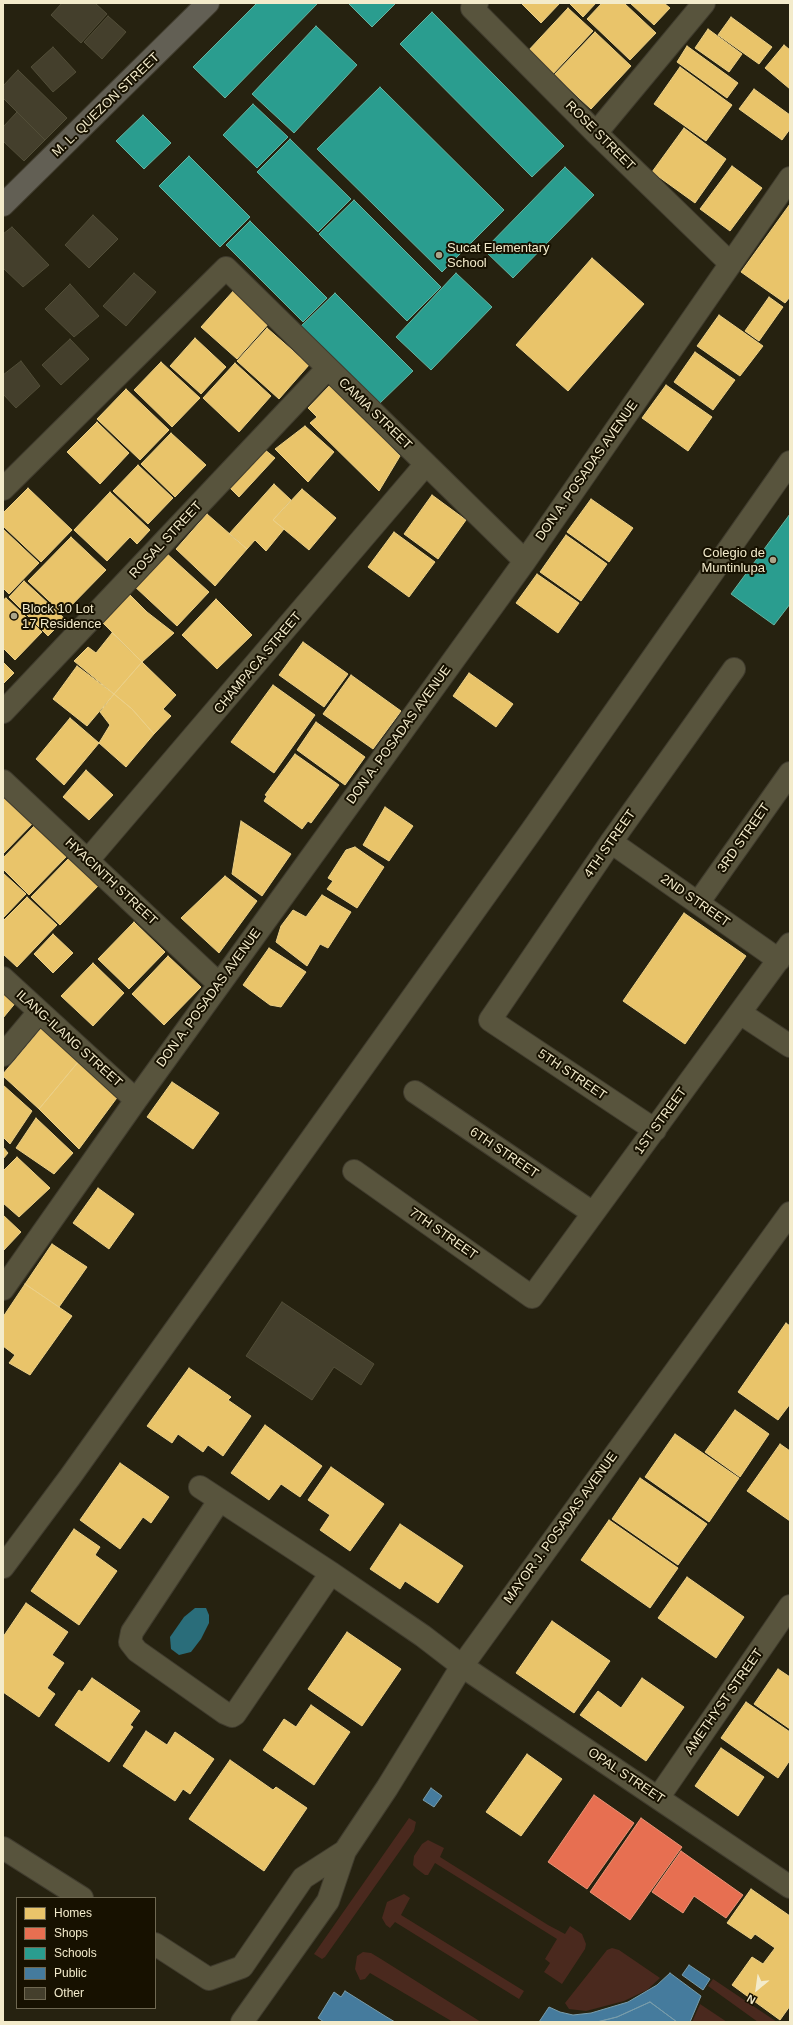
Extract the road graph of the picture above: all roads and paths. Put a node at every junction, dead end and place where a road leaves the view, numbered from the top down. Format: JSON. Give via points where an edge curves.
{"nodes":[{"id":1,"x":208,"y":3,"type":"edge"},
{"id":2,"x":704,"y":3,"type":"edge"},
{"id":3,"x":475,"y":6,"type":"edge"},
{"id":4,"x":596,"y":133,"type":"junction"},
{"id":5,"x":790,"y":178,"type":"edge"},
{"id":6,"x":3,"y":205,"type":"edge"},
{"id":7,"x":730,"y":263,"type":"junction"},
{"id":8,"x":328,"y":368,"type":"junction"},
{"id":9,"x":790,"y":462,"type":"edge"},
{"id":10,"x":426,"y":464,"type":"junction"},
{"id":11,"x":3,"y":490,"type":"edge"},
{"id":12,"x":525,"y":561,"type":"junction"},
{"id":13,"x":734,"y":669,"type":"dead end"},
{"id":14,"x":3,"y":712,"type":"edge"},
{"id":15,"x":790,"y":773,"type":"edge"},
{"id":16,"x":3,"y":781,"type":"edge"},
{"id":17,"x":611,"y":842,"type":"junction"},
{"id":18,"x":88,"y":860,"type":"junction"},
{"id":19,"x":698,"y":903,"type":"junction"},
{"id":20,"x":784,"y":952,"type":"edge"},
{"id":21,"x":3,"y":978,"type":"edge"},
{"id":22,"x":219,"y":984,"type":"junction"},
{"id":23,"x":39,"y":1012,"type":"junction"},
{"id":24,"x":740,"y":1013,"type":"junction"},
{"id":25,"x":490,"y":1020,"type":"joint"},
{"id":26,"x":790,"y":1046,"type":"edge"},
{"id":27,"x":3,"y":1055,"type":"edge"},
{"id":28,"x":415,"y":1092,"type":"dead end"},
{"id":29,"x":136,"y":1100,"type":"junction"},
{"id":30,"x":654,"y":1130,"type":"junction"},
{"id":31,"x":354,"y":1171,"type":"dead end"},
{"id":32,"x":593,"y":1213,"type":"junction"},
{"id":33,"x":790,"y":1213,"type":"edge"},
{"id":34,"x":3,"y":1288,"type":"edge"},
{"id":35,"x":532,"y":1297,"type":"joint"},
{"id":36,"x":200,"y":1488,"type":"dead end"},
{"id":37,"x":219,"y":1501,"type":"junction"},
{"id":38,"x":3,"y":1567,"type":"edge"},
{"id":39,"x":331,"y":1573,"type":"junction"},
{"id":40,"x":790,"y":1606,"type":"edge"},
{"id":41,"x":462,"y":1666,"type":"junction"},
{"id":42,"x":658,"y":1798,"type":"junction"},
{"id":43,"x":3,"y":1848,"type":"edge"},
{"id":44,"x":345,"y":1851,"type":"junction"},
{"id":45,"x":790,"y":1887,"type":"edge"},
{"id":46,"x":80,"y":1897,"type":"edge"},
{"id":47,"x":156,"y":1945,"type":"edge"},
{"id":48,"x":246,"y":2021,"type":"edge"}],
"edges":[{"from":1,"to":6,"type":"main road","name":"M. L. QUEZON STREET"},
{"from":2,"to":4,"type":"street"},
{"from":3,"to":4,"type":"street","name":"ROSE STREET"},
{"from":4,"to":7,"type":"street","name":"ROSE STREET"},
{"from":5,"to":7,"type":"street","name":"DON A. POSADAS AVENUE"},
{"from":7,"to":12,"type":"street","name":"DON A. POSADAS AVENUE"},
{"from":8,"to":10,"type":"street","name":"CAMIA STREET"},
{"from":8,"to":11,"type":"street","name":"CAMIA STREET","via":[[226,268]]},
{"from":8,"to":14,"type":"street","name":"ROSAL STREET"},
{"from":9,"to":38,"type":"street","via":[[532,830]]},
{"from":10,"to":12,"type":"street","name":"CAMIA STREET"},
{"from":10,"to":18,"type":"street","name":"CHAMPACA STREET"},
{"from":12,"to":22,"type":"street","name":"DON A. POSADAS AVENUE"},
{"from":13,"to":17,"type":"street","name":"4TH STREET"},
{"from":15,"to":19,"type":"street","name":"3RD STREET"},
{"from":16,"to":18,"type":"street","name":"HYACINTH STREET"},
{"from":17,"to":19,"type":"street","name":"2ND STREET"},
{"from":17,"to":25,"type":"street","name":"4TH STREET"},
{"from":18,"to":22,"type":"street","name":"HYACINTH STREET"},
{"from":19,"to":20,"type":"street","name":"2ND STREET"},
{"from":20,"to":24,"type":"street","name":"1ST STREET"},
{"from":21,"to":23,"type":"street","name":"ILANG-ILANG STREET"},
{"from":22,"to":29,"type":"street","name":"DON A. POSADAS AVENUE"},
{"from":23,"to":27,"type":"street"},
{"from":23,"to":29,"type":"street","name":"ILANG-ILANG STREET"},
{"from":24,"to":26,"type":"street"},
{"from":24,"to":30,"type":"street","name":"1ST STREET"},
{"from":25,"to":30,"type":"street","name":"5TH STREET"},
{"from":28,"to":32,"type":"street","name":"6TH STREET"},
{"from":29,"to":34,"type":"street","name":"DON A. POSADAS AVENUE"},
{"from":30,"to":32,"type":"street","name":"1ST STREET"},
{"from":31,"to":35,"type":"street","name":"7TH STREET"},
{"from":32,"to":35,"type":"street","name":"1ST STREET"},
{"from":33,"to":41,"type":"street","name":"MAYOR J. POSADAS AVENUE"},
{"from":36,"to":37,"type":"street","name":"OPAL STREET"},
{"from":37,"to":39,"type":"street","name":"OPAL STREET"},
{"from":37,"to":39,"type":"street","via":[[132,1632],[130,1642],[137,1651],[225,1713],[232,1716],[235,1714]]},
{"from":39,"to":41,"type":"street","name":"OPAL STREET"},
{"from":40,"to":42,"type":"street","name":"AMETHYST STREET"},
{"from":41,"to":42,"type":"street","name":"OPAL STREET"},
{"from":41,"to":44,"type":"street","name":"MAYOR J. POSADAS AVENUE"},
{"from":42,"to":45,"type":"street","name":"OPAL STREET"},
{"from":43,"to":46,"type":"street"},
{"from":44,"to":47,"type":"street","name":"MAYOR J. POSADAS AVENUE","via":[[303,1878],[242,1967],[210,1979]]},
{"from":44,"to":48,"type":"street","name":"MAYOR J. POSADAS AVENUE","via":[[328,1901]]}]}
